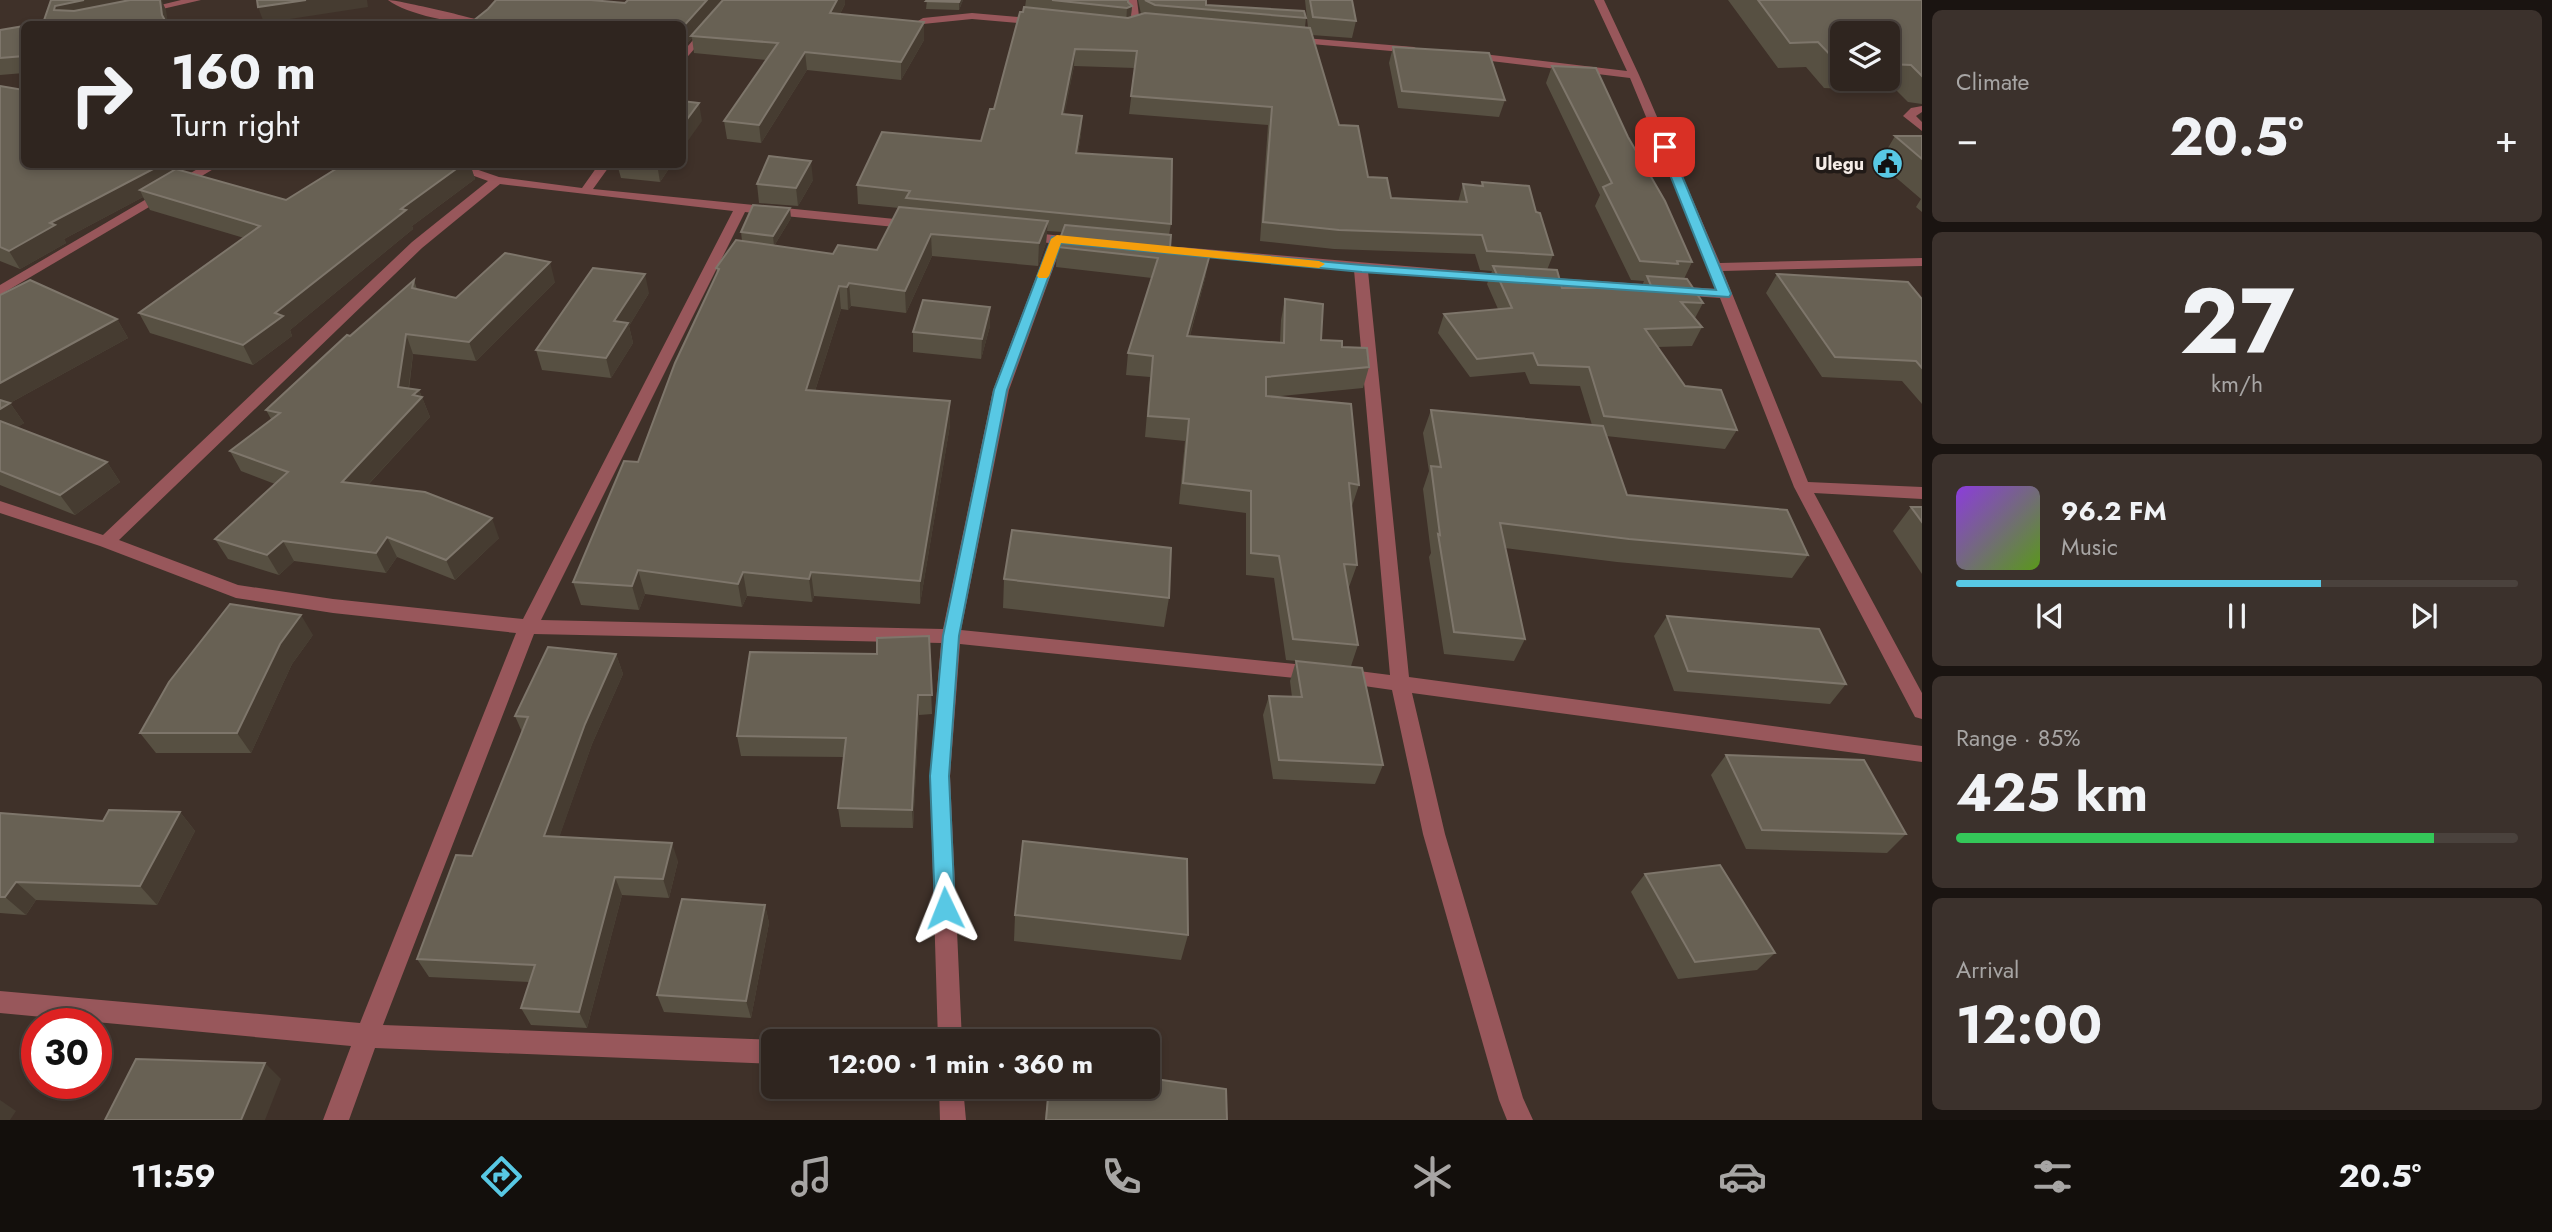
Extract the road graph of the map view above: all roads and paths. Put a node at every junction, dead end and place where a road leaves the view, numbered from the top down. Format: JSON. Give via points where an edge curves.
{"nodes":[{"id":1,"x":196,"y":0,"type":"edge"},
{"id":2,"x":393,"y":0,"type":"edge"},
{"id":3,"x":732,"y":0,"type":"edge"},
{"id":4,"x":1132,"y":0,"type":"edge"},
{"id":5,"x":1600,"y":0,"type":"edge"},
{"id":6,"x":132,"y":12,"type":"edge"},
{"id":7,"x":471,"y":21,"type":"edge"},
{"id":8,"x":923,"y":21,"type":"edge"},
{"id":9,"x":1058,"y":23,"type":"edge"},
{"id":10,"x":1143,"y":24,"type":"junction"},
{"id":11,"x":1164,"y":27,"type":"edge"},
{"id":12,"x":1127,"y":29,"type":"edge"},
{"id":13,"x":1281,"y":39,"type":"edge"},
{"id":14,"x":1428,"y":51,"type":"edge"},
{"id":15,"x":1454,"y":54,"type":"edge"},
{"id":16,"x":686,"y":55,"type":"edge"},
{"id":17,"x":1634,"y":75,"type":"junction"},
{"id":18,"x":1922,"y":109,"type":"edge"},
{"id":19,"x":1922,"y":128,"type":"edge"},
{"id":20,"x":209,"y":168,"type":"edge"},
{"id":21,"x":460,"y":168,"type":"edge"},
{"id":22,"x":602,"y":168,"type":"edge"},
{"id":23,"x":497,"y":180,"type":"junction"},
{"id":24,"x":585,"y":192,"type":"junction"},
{"id":25,"x":741,"y":207,"type":"junction"},
{"id":26,"x":933,"y":227,"type":"edge"},
{"id":27,"x":1016,"y":235,"type":"edge"},
{"id":28,"x":1057,"y":239,"type":"junction"},
{"id":29,"x":1098,"y":243,"type":"edge"},
{"id":30,"x":1167,"y":250,"type":"edge"},
{"id":31,"x":1922,"y":262,"type":"edge"},
{"id":32,"x":1715,"y":267,"type":"junction"},
{"id":33,"x":1362,"y":268,"type":"junction"},
{"id":34,"x":0,"y":291,"type":"edge"},
{"id":35,"x":1724,"y":294,"type":"junction"},
{"id":36,"x":1802,"y":487,"type":"junction"},
{"id":37,"x":1922,"y":493,"type":"edge"},
{"id":38,"x":0,"y":507,"type":"edge"},
{"id":39,"x":106,"y":542,"type":"junction"},
{"id":40,"x":528,"y":627,"type":"junction"},
{"id":41,"x":951,"y":636,"type":"junction"},
{"id":42,"x":1400,"y":682,"type":"junction"},
{"id":43,"x":1922,"y":711,"type":"edge"},
{"id":44,"x":1922,"y":754,"type":"edge"},
{"id":45,"x":0,"y":1002,"type":"edge"},
{"id":46,"x":950,"y":1029,"type":"edge"},
{"id":47,"x":367,"y":1036,"type":"junction"},
{"id":48,"x":761,"y":1051,"type":"edge"},
{"id":49,"x":952,"y":1099,"type":"edge"},
{"id":50,"x":336,"y":1120,"type":"edge"},
{"id":51,"x":953,"y":1120,"type":"edge"},
{"id":52,"x":1520,"y":1120,"type":"edge"}],
"edges":[{"from":1,"to":6,"type":"street"},
{"from":2,"to":7,"type":"street"},
{"from":3,"to":16,"type":"street"},
{"from":4,"to":10,"type":"street","via":[[1134,17]]},
{"from":5,"to":17,"type":"street"},
{"from":8,"to":9,"type":"street","via":[[982,16]]},
{"from":10,"to":11,"type":"street"},
{"from":10,"to":12,"type":"street"},
{"from":13,"to":14,"type":"street"},
{"from":15,"to":17,"type":"street"},
{"from":17,"to":32,"type":"street"},
{"from":18,"to":19,"type":"street","via":[[1909,116]]},
{"from":20,"to":34,"type":"street"},
{"from":21,"to":23,"type":"street"},
{"from":22,"to":24,"type":"street"},
{"from":23,"to":24,"type":"street"},
{"from":23,"to":39,"type":"street","via":[[417,245]]},
{"from":24,"to":25,"type":"street"},
{"from":25,"to":26,"type":"street"},
{"from":25,"to":40,"type":"street"},
{"from":27,"to":28,"type":"street"},
{"from":28,"to":29,"type":"street"},
{"from":28,"to":41,"type":"street","via":[[1000,390]]},
{"from":30,"to":33,"type":"street"},
{"from":31,"to":32,"type":"street"},
{"from":32,"to":35,"type":"street"},
{"from":33,"to":35,"type":"street"},
{"from":33,"to":42,"type":"street"},
{"from":35,"to":36,"type":"street"},
{"from":36,"to":37,"type":"street"},
{"from":36,"to":43,"type":"street"},
{"from":38,"to":39,"type":"street"},
{"from":39,"to":40,"type":"street","via":[[236,591]]},
{"from":40,"to":41,"type":"street"},
{"from":40,"to":47,"type":"street"},
{"from":41,"to":42,"type":"street"},
{"from":41,"to":46,"type":"street","via":[[940,776]]},
{"from":42,"to":44,"type":"street"},
{"from":42,"to":52,"type":"street","via":[[1434,834]]},
{"from":45,"to":47,"type":"street"},
{"from":47,"to":48,"type":"street"},
{"from":47,"to":50,"type":"street"},
{"from":49,"to":51,"type":"street"}]}
